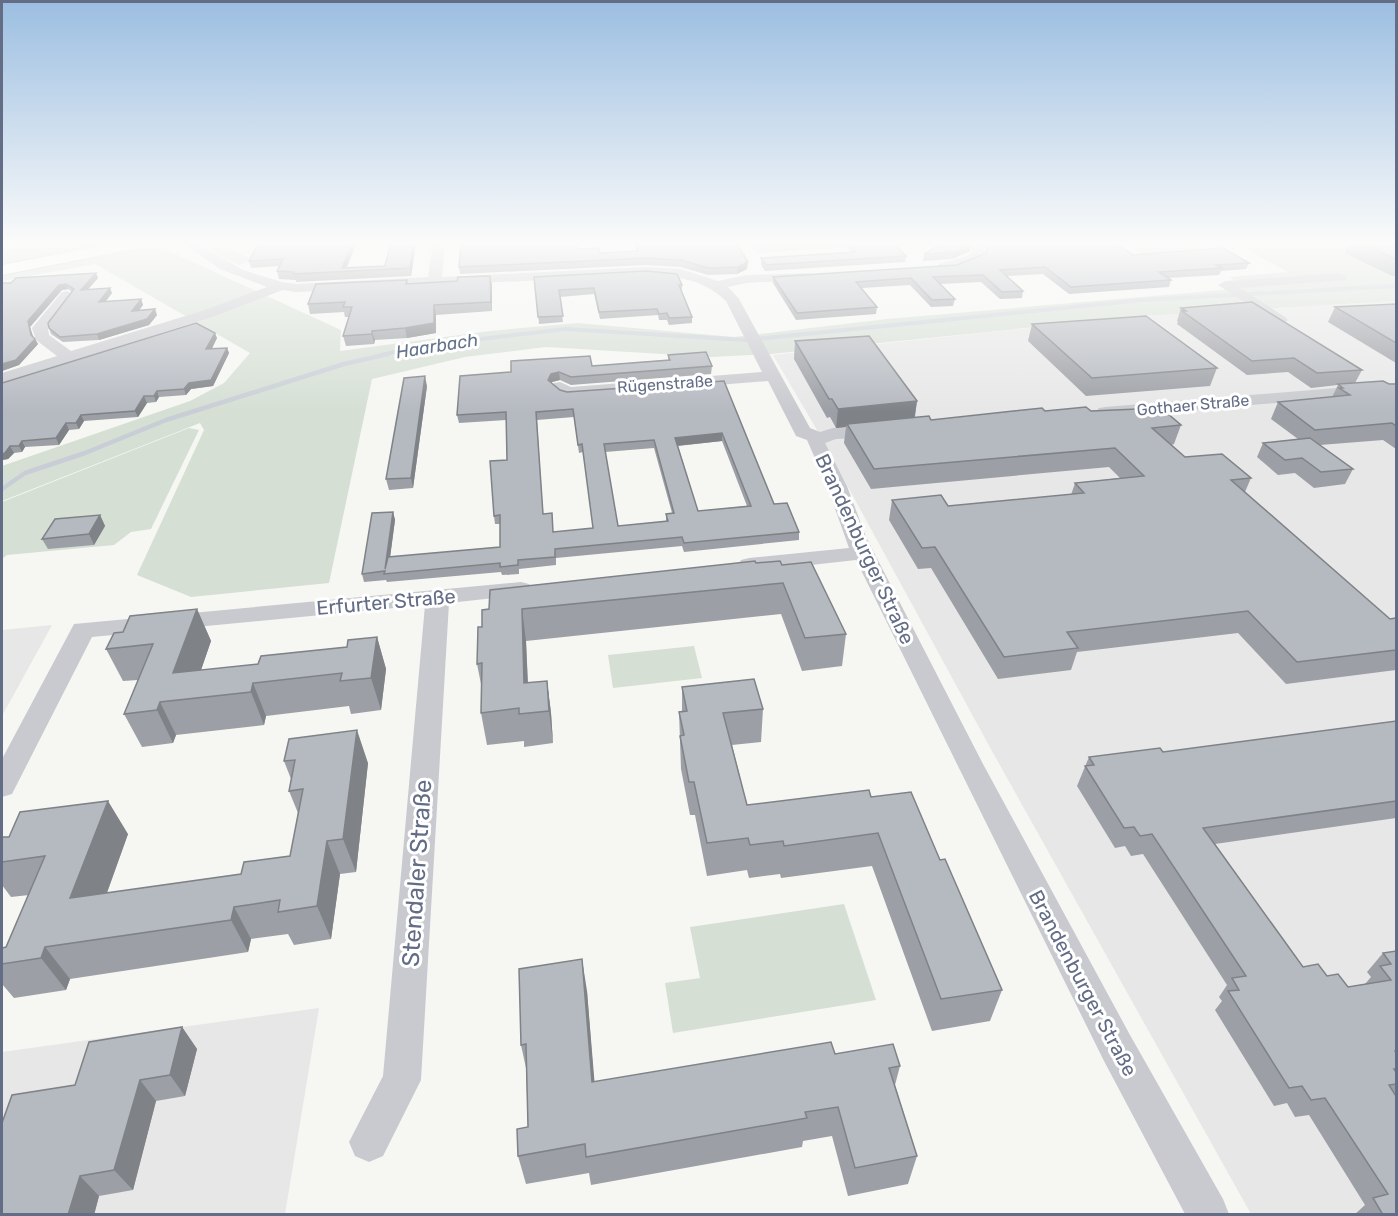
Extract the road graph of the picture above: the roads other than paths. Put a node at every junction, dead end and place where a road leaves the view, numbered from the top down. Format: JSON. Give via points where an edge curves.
{"nodes":[{"id":1,"x":64,"y":299,"type":"edge"},
{"id":2,"x":248,"y":299,"type":"edge"},
{"id":3,"x":732,"y":299,"type":"edge"},
{"id":4,"x":1247,"y":299,"type":"edge"},
{"id":5,"x":1298,"y":331,"type":"edge"},
{"id":6,"x":69,"y":357,"type":"junction"},
{"id":7,"x":772,"y":376,"type":"junction"},
{"id":8,"x":1368,"y":376,"type":"dead end"},
{"id":9,"x":2,"y":378,"type":"edge"},
{"id":10,"x":560,"y":387,"type":"edge"},
{"id":11,"x":1392,"y":389,"type":"edge"},
{"id":12,"x":1091,"y":413,"type":"edge"},
{"id":13,"x":897,"y":429,"type":"edge"},
{"id":14,"x":819,"y":439,"type":"junction"},
{"id":15,"x":863,"y":553,"type":"junction"},
{"id":16,"x":721,"y":568,"type":"edge"},
{"id":17,"x":541,"y":587,"type":"edge"},
{"id":18,"x":438,"y":597,"type":"junction"},
{"id":19,"x":2,"y":786,"type":"edge"},
{"id":20,"x":369,"y":1142,"type":"dead end"},
{"id":21,"x":1208,"y":1215,"type":"edge"}],
"edges":[{"from":1,"to":6,"type":"street","via":[[40,328],[42,337]]},
{"from":2,"to":6,"type":"street"},
{"from":3,"to":7,"type":"street","name":"Brandenburger Straße"},
{"from":4,"to":5,"type":"street"},
{"from":6,"to":9,"type":"street"},
{"from":7,"to":10,"type":"street","name":"Rügenstraße","via":[[568,392]]},
{"from":7,"to":14,"type":"street","name":"Brandenburger Straße","via":[[803,432]]},
{"from":8,"to":11,"type":"street","name":"Gothaer Straße"},
{"from":11,"to":12,"type":"street","name":"Gothaer Straße"},
{"from":13,"to":14,"type":"street"},
{"from":14,"to":15,"type":"street","name":"Brandenburger Straße","via":[[815,442],[817,450],[837,486]]},
{"from":15,"to":16,"type":"street"},
{"from":15,"to":21,"type":"street","name":"Brandenburger Straße","via":[[1116,1048]]},
{"from":17,"to":18,"type":"street","name":"Erfurter Straße"},
{"from":18,"to":19,"type":"street","name":"Erfurter Straße","via":[[83,630]]},
{"from":18,"to":20,"type":"street","name":"Stendaler Straße","via":[[402,1080]]}]}
